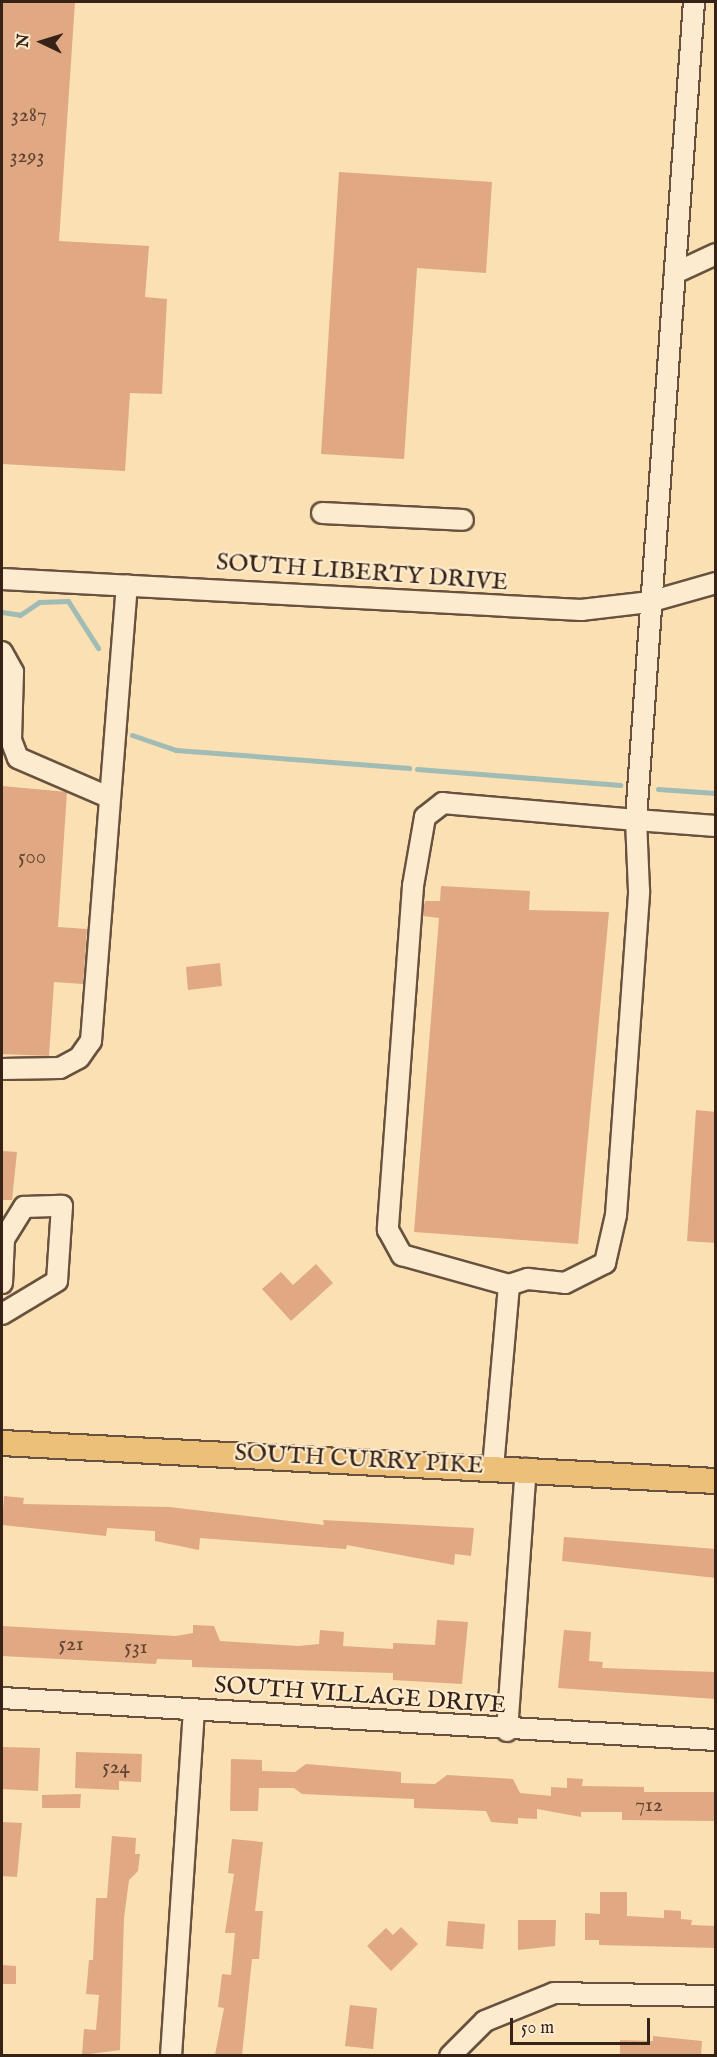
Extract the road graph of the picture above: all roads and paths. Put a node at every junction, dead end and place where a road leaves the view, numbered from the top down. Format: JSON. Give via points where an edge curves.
{"nodes":[{"id":1,"x":694,"y":2,"type":"edge"},
{"id":2,"x":716,"y":254,"type":"edge"},
{"id":3,"x":675,"y":273,"type":"junction"},
{"id":4,"x":322,"y":513,"type":"dead end"},
{"id":5,"x":463,"y":520,"type":"dead end"},
{"id":6,"x":2,"y":579,"type":"edge"},
{"id":7,"x":716,"y":583,"type":"edge"},
{"id":8,"x":127,"y":585,"type":"junction"},
{"id":9,"x":649,"y":602,"type":"junction"},
{"id":10,"x":2,"y":652,"type":"edge"},
{"id":11,"x":108,"y":797,"type":"junction"},
{"id":12,"x":636,"y":820,"type":"junction"},
{"id":13,"x":716,"y":826,"type":"edge"},
{"id":14,"x":2,"y":1069,"type":"edge"},
{"id":15,"x":2,"y":1283,"type":"edge"},
{"id":16,"x":509,"y":1286,"type":"junction"},
{"id":17,"x":2,"y":1314,"type":"edge"},
{"id":18,"x":2,"y":1443,"type":"edge"},
{"id":19,"x":493,"y":1468,"type":"junction"},
{"id":20,"x":526,"y":1469,"type":"junction"},
{"id":21,"x":716,"y":1481,"type":"edge"},
{"id":22,"x":2,"y":1698,"type":"edge"},
{"id":23,"x":194,"y":1710,"type":"junction"},
{"id":24,"x":507,"y":1731,"type":"junction"},
{"id":25,"x":716,"y":1740,"type":"edge"},
{"id":26,"x":716,"y":1996,"type":"edge"},
{"id":27,"x":171,"y":2055,"type":"edge"},
{"id":28,"x":450,"y":2055,"type":"edge"}],
"edges":[{"from":1,"to":3,"type":"street"},
{"from":2,"to":3,"type":"street"},
{"from":3,"to":9,"type":"street"},
{"from":4,"to":5,"type":"street"},
{"from":6,"to":8,"type":"street","name":"SOUTH LIBERTY DRIVE"},
{"from":7,"to":9,"type":"street","name":"SOUTH LIBERTY DRIVE"},
{"from":8,"to":9,"type":"street","name":"SOUTH LIBERTY DRIVE","via":[[581,610]]},
{"from":8,"to":11,"type":"street"},
{"from":9,"to":12,"type":"street"},
{"from":10,"to":11,"type":"street","via":[[13,672],[11,740],[18,758]]},
{"from":11,"to":14,"type":"street","via":[[91,1041],[79,1058],[60,1068]]},
{"from":12,"to":13,"type":"street"},
{"from":12,"to":16,"type":"street","via":[[639,891],[616,1215],[605,1263],[565,1283],[528,1279]]},
{"from":12,"to":16,"type":"street","via":[[443,803],[425,817],[413,886],[388,1230],[402,1255]]},
{"from":15,"to":17,"type":"street","via":[[4,1239],[24,1207],[63,1206],[57,1281]]},
{"from":16,"to":19,"type":"street"},
{"from":18,"to":19,"type":"main road","name":"SOUTH CURRY PIKE"},
{"from":19,"to":20,"type":"main road","name":"SOUTH CURRY PIKE"},
{"from":20,"to":21,"type":"main road","name":"SOUTH CURRY PIKE"},
{"from":20,"to":24,"type":"street"},
{"from":22,"to":23,"type":"street","name":"SOUTH VILLAGE DRIVE"},
{"from":23,"to":24,"type":"street","name":"SOUTH VILLAGE DRIVE"},
{"from":23,"to":27,"type":"street"},
{"from":24,"to":25,"type":"street","name":"SOUTH VILLAGE DRIVE"},
{"from":26,"to":28,"type":"street","via":[[554,1993],[501,2012],[466,2032]]}]}
